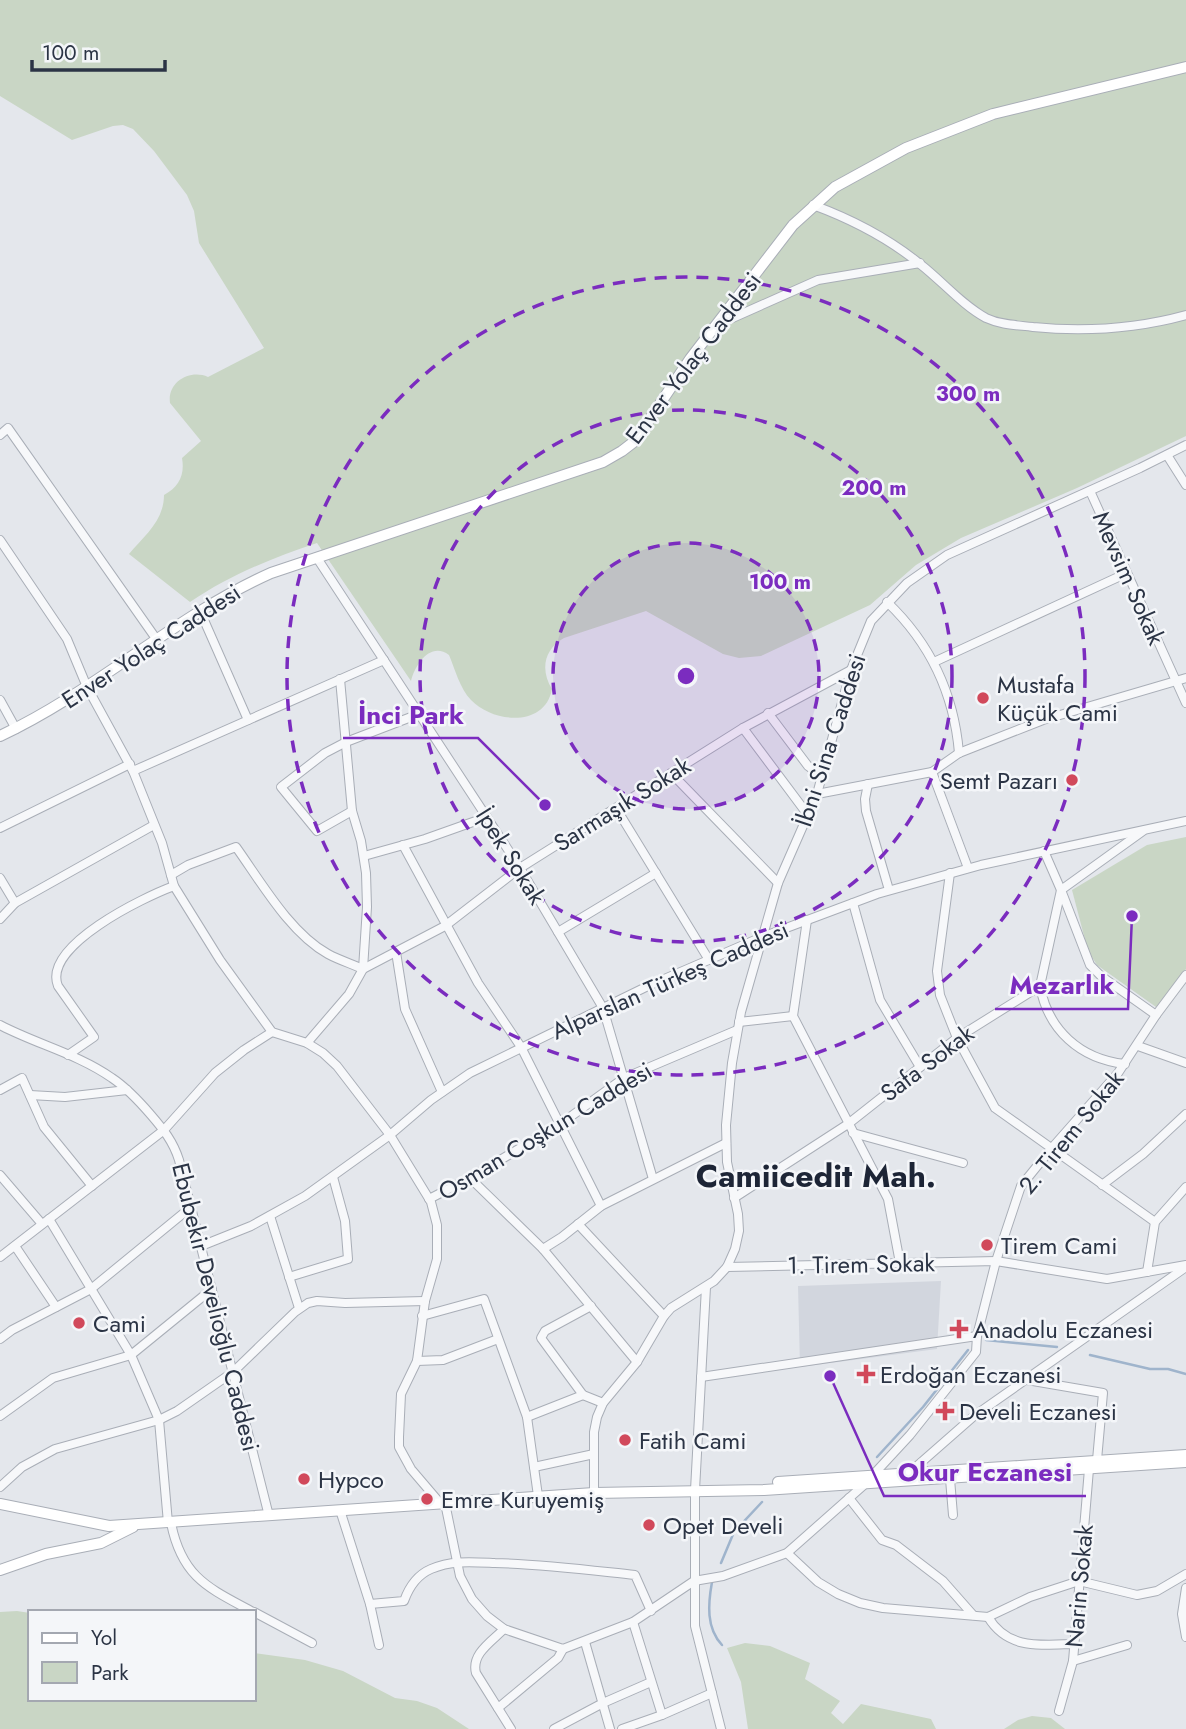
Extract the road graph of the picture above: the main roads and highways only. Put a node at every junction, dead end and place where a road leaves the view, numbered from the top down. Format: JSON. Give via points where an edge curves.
{"nodes":[{"id":1,"x":1186,"y":67,"type":"edge"},
{"id":2,"x":0,"y":736,"type":"edge"},
{"id":3,"x":1186,"y":1455,"type":"edge"},
{"id":4,"x":1186,"y":1462,"type":"edge"},
{"id":5,"x":695,"y":1490,"type":"junction"},
{"id":6,"x":0,"y":1504,"type":"edge"},
{"id":7,"x":137,"y":1525,"type":"junction"},
{"id":8,"x":0,"y":1570,"type":"edge"}],
"edges":[{"from":1,"to":2,"type":"main road","name":"Enver Yolaç Caddesi","via":[[1021,105],[882,160],[835,187],[793,225],[635,441],[613,457],[263,577],[200,611],[48,712]]},
{"from":3,"to":5,"type":"main road"},
{"from":4,"to":5,"type":"main road","via":[[764,1490]]},
{"from":5,"to":7,"type":"main road","via":[[538,1496]]},
{"from":6,"to":7,"type":"main road","via":[[109,1526]]},
{"from":7,"to":8,"type":"main road","via":[[101,1543],[46,1554]]}]}
